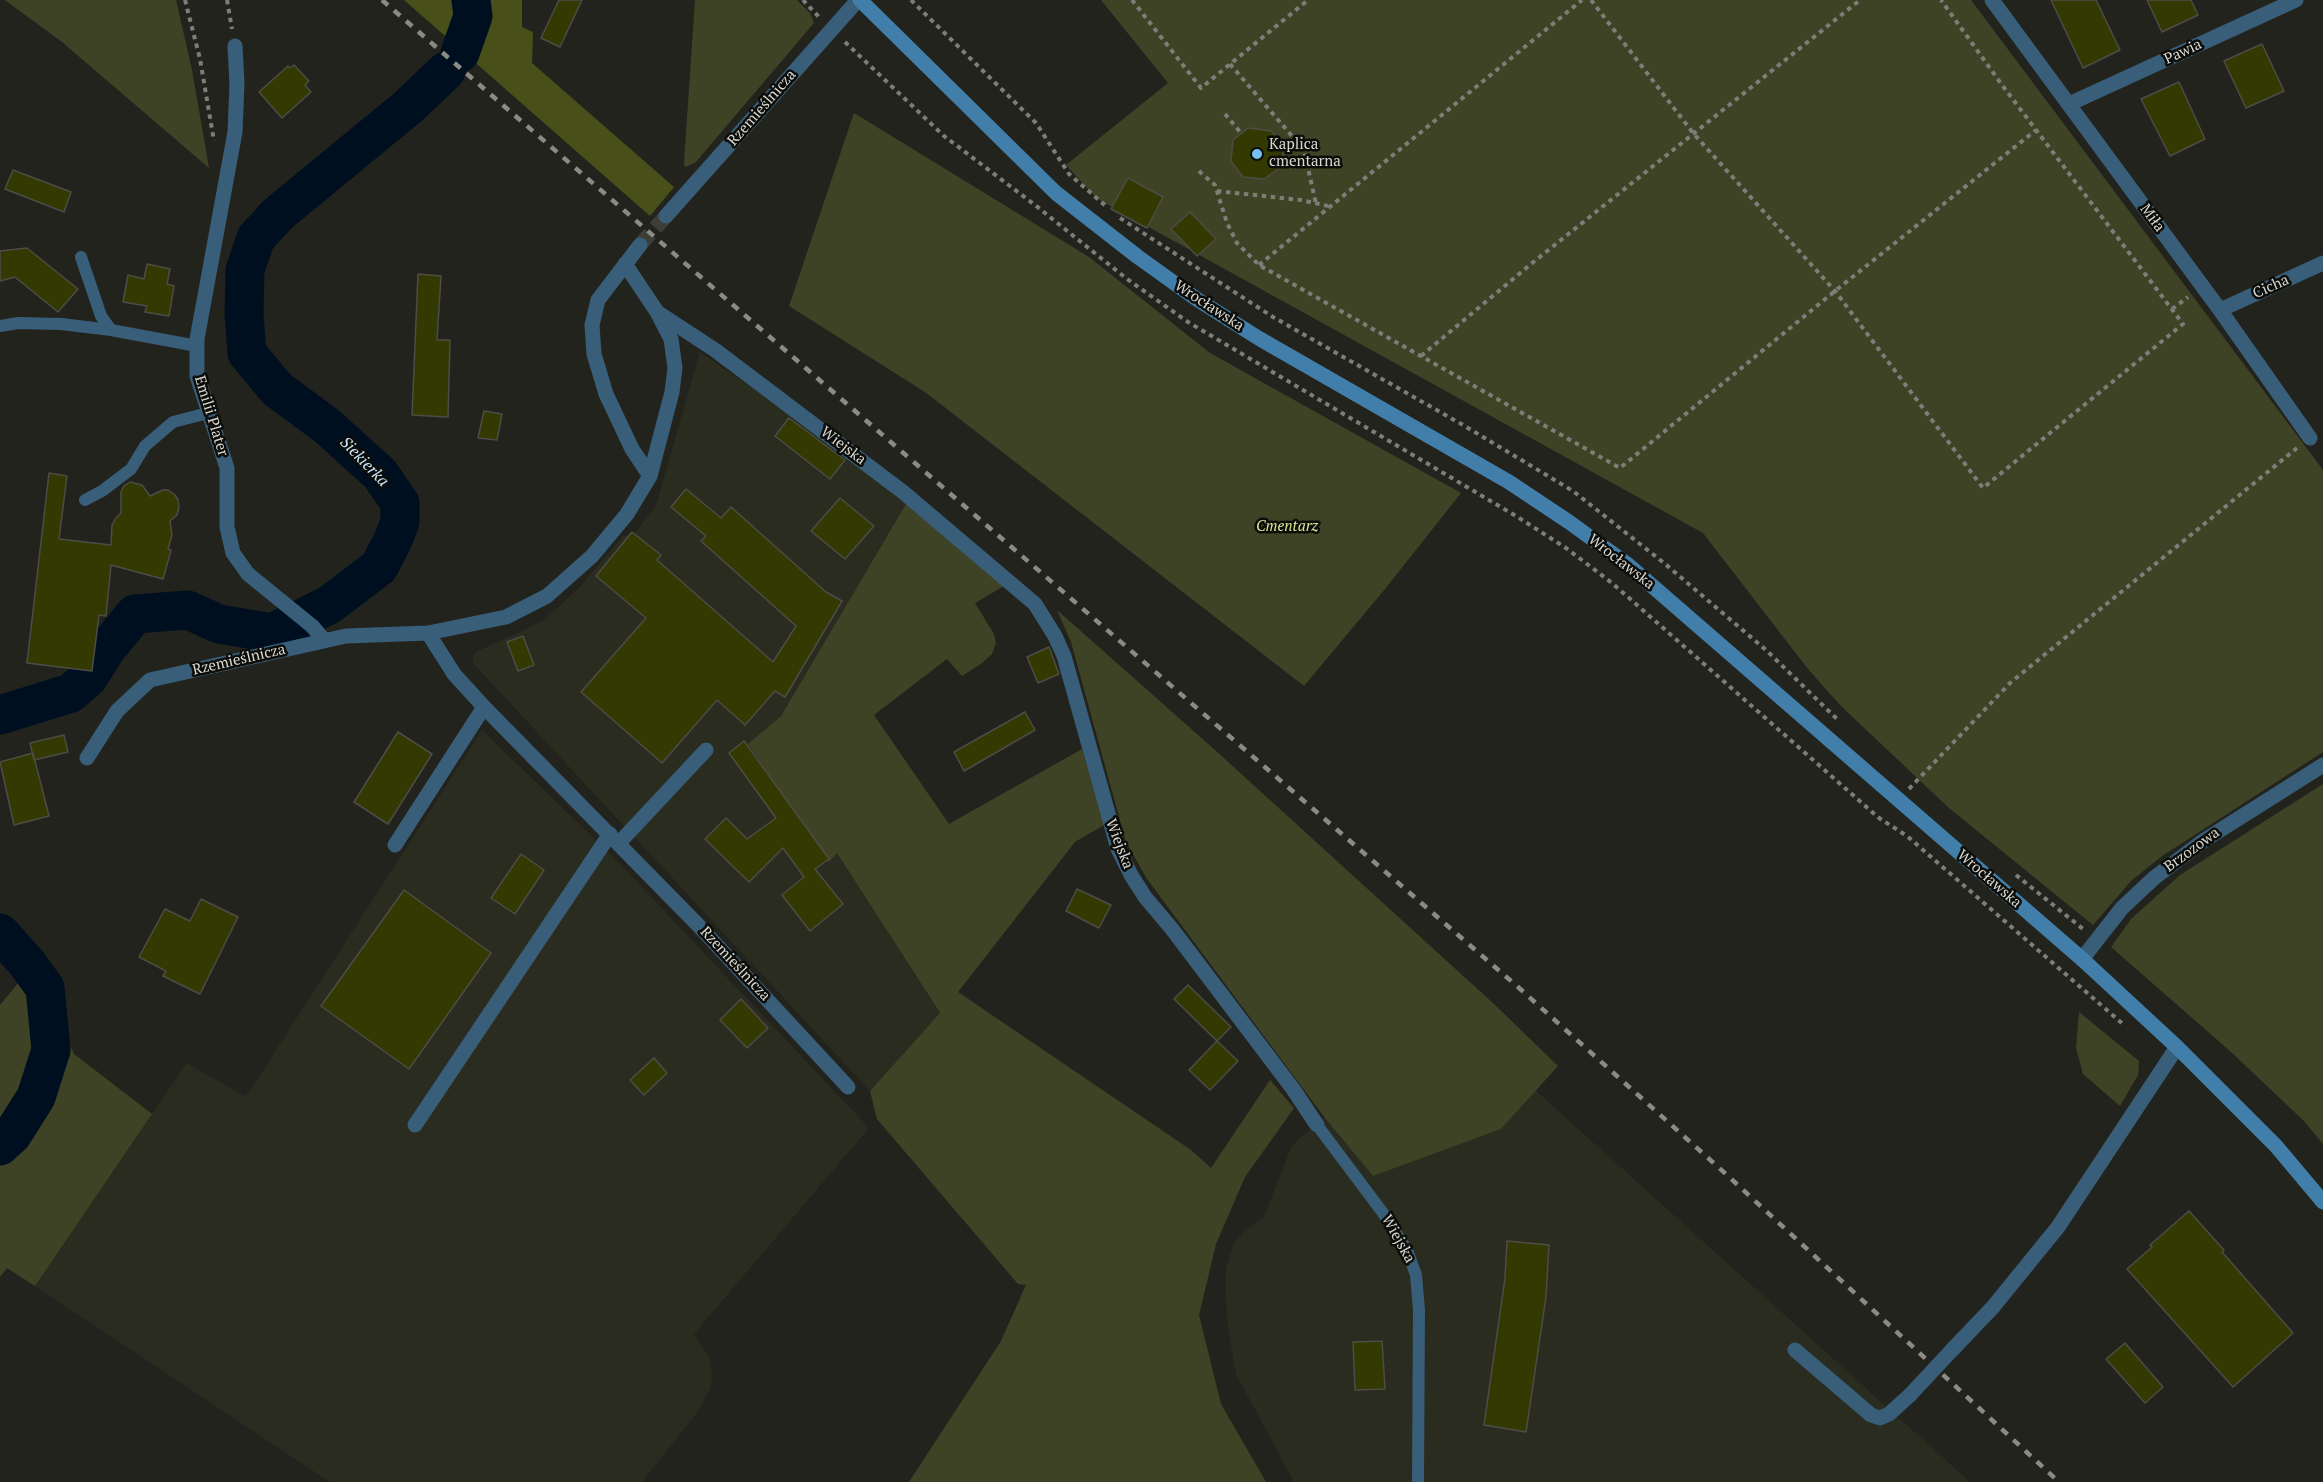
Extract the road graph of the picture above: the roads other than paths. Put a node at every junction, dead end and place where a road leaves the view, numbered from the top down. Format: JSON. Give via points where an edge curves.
{"nodes":[{"id":1,"x":859,"y":0,"type":"edge"},
{"id":2,"x":1992,"y":0,"type":"edge"},
{"id":3,"x":2296,"y":0,"type":"edge"},
{"id":4,"x":235,"y":46,"type":"road end"},
{"id":5,"x":2069,"y":104,"type":"junction"},
{"id":6,"x":666,"y":216,"type":"tunnel mouth"},
{"id":7,"x":640,"y":245,"type":"tunnel mouth"},
{"id":8,"x":81,"y":257,"type":"dead end"},
{"id":9,"x":625,"y":264,"type":"junction"},
{"id":10,"x":2323,"y":264,"type":"edge"},
{"id":11,"x":2220,"y":310,"type":"junction"},
{"id":12,"x":657,"y":312,"type":"junction"},
{"id":13,"x":0,"y":326,"type":"edge"},
{"id":14,"x":111,"y":330,"type":"junction"},
{"id":15,"x":196,"y":346,"type":"junction"},
{"id":16,"x":208,"y":413,"type":"junction"},
{"id":17,"x":2310,"y":438,"type":"road end"},
{"id":18,"x":650,"y":477,"type":"junction"},
{"id":19,"x":86,"y":500,"type":"dead end"},
{"id":20,"x":428,"y":633,"type":"junction"},
{"id":21,"x":324,"y":640,"type":"junction"},
{"id":22,"x":484,"y":707,"type":"junction"},
{"id":23,"x":706,"y":750,"type":"dead end"},
{"id":24,"x":87,"y":758,"type":"dead end"},
{"id":25,"x":2323,"y":765,"type":"edge"},
{"id":26,"x":614,"y":839,"type":"junction"},
{"id":27,"x":395,"y":845,"type":"dead end"},
{"id":28,"x":2082,"y":959,"type":"junction"},
{"id":29,"x":2177,"y":1047,"type":"junction"},
{"id":30,"x":848,"y":1087,"type":"dead end"},
{"id":31,"x":415,"y":1125,"type":"dead end"},
{"id":32,"x":1317,"y":1125,"type":"joint"},
{"id":33,"x":2323,"y":1202,"type":"edge"},
{"id":34,"x":1795,"y":1350,"type":"dead end"},
{"id":35,"x":1418,"y":1482,"type":"edge"}],
"edges":[{"from":1,"to":6,"type":"street","name":"Rzemieślnicza"},
{"from":1,"to":28,"type":"main road","name":"Wrocławska","via":[[1056,194],[1198,300],[1509,483],[1627,564]]},
{"from":2,"to":5,"type":"street","name":"Miła"},
{"from":3,"to":5,"type":"street","name":"Pawia"},
{"from":4,"to":15,"type":"street","name":"Emilii Plater","via":[[233,150]]},
{"from":5,"to":11,"type":"street","name":"Miła"},
{"from":7,"to":9,"type":"street"},
{"from":8,"to":14,"type":"lane","via":[[101,316]]},
{"from":9,"to":12,"type":"street","name":"Rzemieślnicza"},
{"from":9,"to":18,"type":"street","via":[[597,300],[592,325],[594,354],[606,394]]},
{"from":10,"to":11,"type":"street","name":"Cicha"},
{"from":11,"to":17,"type":"street","name":"Miła"},
{"from":12,"to":18,"type":"street","name":"Rzemieślnicza","via":[[671,339],[675,368]]},
{"from":12,"to":32,"type":"street","name":"Wiejska","via":[[715,350],[903,492],[1035,604],[1064,656],[1118,849],[1131,875]]},
{"from":13,"to":14,"type":"lane","via":[[61,324]]},
{"from":14,"to":15,"type":"lane"},
{"from":15,"to":16,"type":"street","name":"Emilii Plater","via":[[197,376]]},
{"from":16,"to":19,"type":"lane","via":[[173,422],[145,446],[131,469]]},
{"from":16,"to":21,"type":"street","name":"Emilii Plater","via":[[227,468],[227,527],[233,553],[248,574]]},
{"from":18,"to":20,"type":"street","name":"Rzemieślnicza","via":[[627,514],[592,556],[548,596],[506,617]]},
{"from":20,"to":21,"type":"street","name":"Rzemieślnicza"},
{"from":20,"to":22,"type":"street","name":"Rzemieślnicza","via":[[454,674]]},
{"from":21,"to":24,"type":"street","name":"Rzemieślnicza","via":[[150,680],[117,711]]},
{"from":22,"to":26,"type":"street","name":"Rzemieślnicza"},
{"from":22,"to":27,"type":"street"},
{"from":23,"to":26,"type":"street"},
{"from":25,"to":28,"type":"street","name":"Brzozowa","via":[[2203,841],[2154,878],[2122,908]]},
{"from":26,"to":30,"type":"street","name":"Rzemieślnicza"},
{"from":26,"to":31,"type":"street"},
{"from":28,"to":29,"type":"main road","name":"Wrocławska"},
{"from":29,"to":33,"type":"main road","name":"Wrocławska","via":[[2276,1146]]},
{"from":29,"to":34,"type":"street","bridge":true,"via":[[2058,1227],[1993,1308],[1889,1414],[1880,1418],[1871,1415]]},
{"from":32,"to":35,"type":"lane","name":"Wiejska","via":[[1383,1213],[1407,1250],[1416,1275]]}]}
